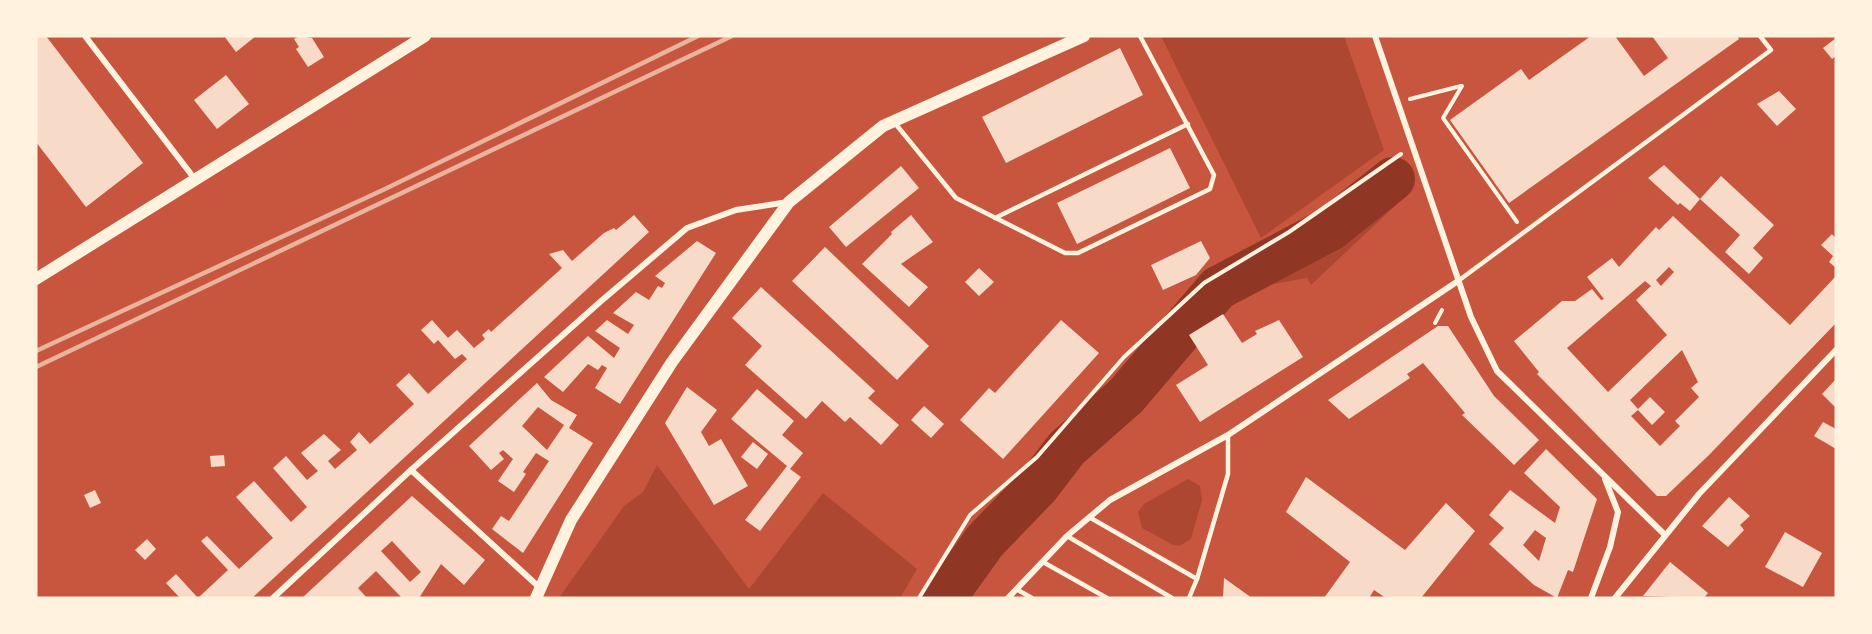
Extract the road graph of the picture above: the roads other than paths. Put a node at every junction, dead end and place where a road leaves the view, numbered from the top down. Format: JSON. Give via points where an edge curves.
{"nodes":[{"id":1,"x":85,"y":36,"type":"edge"},
{"id":2,"x":425,"y":36,"type":"edge"},
{"id":3,"x":1084,"y":36,"type":"edge"},
{"id":4,"x":1140,"y":36,"type":"edge"},
{"id":5,"x":1375,"y":36,"type":"edge"},
{"id":6,"x":1760,"y":36,"type":"edge"},
{"id":7,"x":894,"y":122,"type":"junction"},
{"id":8,"x":1188,"y":124,"type":"junction"},
{"id":9,"x":194,"y":178,"type":"junction"},
{"id":10,"x":789,"y":202,"type":"junction"},
{"id":11,"x":995,"y":218,"type":"junction"},
{"id":12,"x":36,"y":279,"type":"edge"},
{"id":13,"x":1458,"y":281,"type":"junction"},
{"id":14,"x":1836,"y":350,"type":"edge"},
{"id":15,"x":1228,"y":435,"type":"junction"},
{"id":16,"x":411,"y":470,"type":"junction"},
{"id":17,"x":1604,"y":476,"type":"junction"},
{"id":18,"x":1089,"y":516,"type":"junction"},
{"id":19,"x":1665,"y":535,"type":"junction"},
{"id":20,"x":1067,"y":536,"type":"junction"},
{"id":21,"x":1043,"y":562,"type":"junction"},
{"id":22,"x":1197,"y":579,"type":"junction"},
{"id":23,"x":1016,"y":590,"type":"junction"},
{"id":24,"x":537,"y":593,"type":"edge"},
{"id":25,"x":273,"y":598,"type":"edge"},
{"id":26,"x":1008,"y":598,"type":"edge"},
{"id":27,"x":1032,"y":598,"type":"edge"},
{"id":28,"x":1107,"y":598,"type":"edge"},
{"id":29,"x":1172,"y":598,"type":"edge"},
{"id":30,"x":1189,"y":598,"type":"edge"},
{"id":31,"x":1592,"y":598,"type":"edge"},
{"id":32,"x":1615,"y":598,"type":"edge"}],
"edges":[{"from":1,"to":9,"type":"street"},
{"from":2,"to":9,"type":"main road"},
{"from":3,"to":7,"type":"main road"},
{"from":4,"to":8,"type":"lane"},
{"from":5,"to":13,"type":"street"},
{"from":6,"to":13,"type":"lane","via":[[1771,50]]},
{"from":7,"to":10,"type":"main road","via":[[883,126]]},
{"from":7,"to":11,"type":"lane","via":[[956,198]]},
{"from":8,"to":11,"type":"lane"},
{"from":8,"to":11,"type":"lane","via":[[1214,175],[1210,189],[1078,253],[1065,253]]},
{"from":9,"to":12,"type":"main road"},
{"from":10,"to":16,"type":"street","via":[[736,210],[687,228]]},
{"from":10,"to":24,"type":"main road","via":[[672,362],[571,520]]},
{"from":13,"to":15,"type":"street"},
{"from":13,"to":17,"type":"street","via":[[1497,371]]},
{"from":14,"to":19,"type":"street"},
{"from":15,"to":18,"type":"street","via":[[1129,488]]},
{"from":15,"to":22,"type":"lane","via":[[1228,474]]},
{"from":16,"to":24,"type":"street"},
{"from":16,"to":25,"type":"street"},
{"from":17,"to":19,"type":"street"},
{"from":17,"to":31,"type":"street","via":[[1618,512]]},
{"from":18,"to":20,"type":"street"},
{"from":18,"to":22,"type":"lane"},
{"from":19,"to":32,"type":"street"},
{"from":20,"to":21,"type":"street"},
{"from":20,"to":29,"type":"lane"},
{"from":21,"to":23,"type":"street"},
{"from":21,"to":28,"type":"lane"},
{"from":22,"to":30,"type":"lane"},
{"from":23,"to":26,"type":"street"},
{"from":23,"to":27,"type":"lane"}]}
